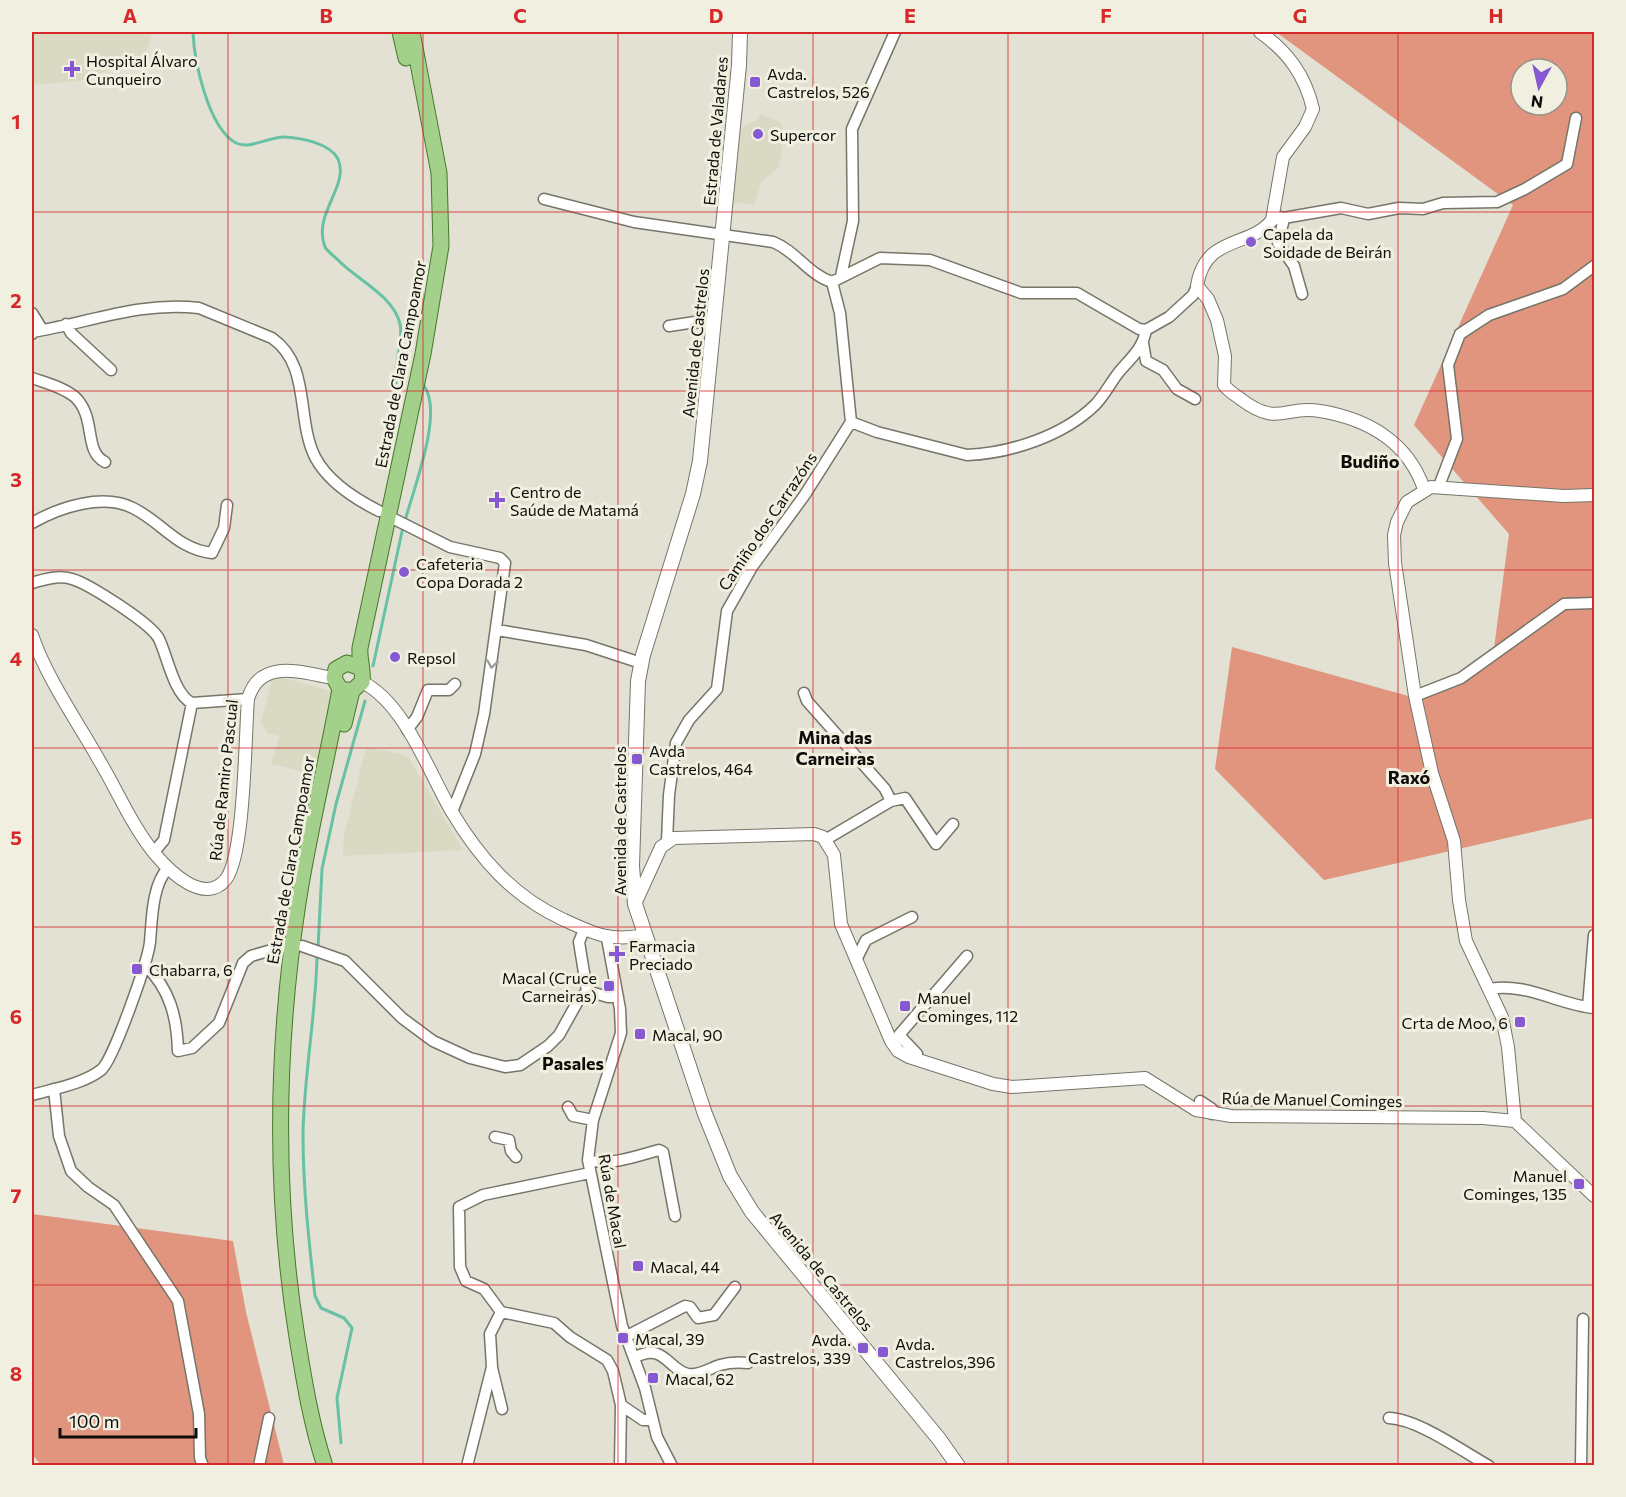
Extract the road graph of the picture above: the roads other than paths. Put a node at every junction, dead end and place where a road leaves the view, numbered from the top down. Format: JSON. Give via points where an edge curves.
{"nodes":[{"id":1,"x":400,"y":32,"type":"edge"},
{"id":2,"x":412,"y":32,"type":"edge"},
{"id":3,"x":740,"y":32,"type":"edge"},
{"id":4,"x":895,"y":32,"type":"edge"},
{"id":5,"x":1260,"y":32,"type":"edge"},
{"id":6,"x":1576,"y":118,"type":"dead end"},
{"id":7,"x":544,"y":199,"type":"dead end"},
{"id":8,"x":1277,"y":219,"type":"junction"},
{"id":9,"x":722,"y":234,"type":"junction"},
{"id":10,"x":1594,"y":266,"type":"edge"},
{"id":11,"x":837,"y":279,"type":"junction"},
{"id":12,"x":1197,"y":286,"type":"junction"},
{"id":13,"x":1302,"y":294,"type":"dead end"},
{"id":14,"x":32,"y":313,"type":"edge"},
{"id":15,"x":66,"y":324,"type":"junction"},
{"id":16,"x":714,"y":324,"type":"junction"},
{"id":17,"x":669,"y":326,"type":"dead end"},
{"id":18,"x":1146,"y":330,"type":"junction"},
{"id":19,"x":32,"y":333,"type":"edge"},
{"id":20,"x":1143,"y":343,"type":"junction"},
{"id":21,"x":111,"y":370,"type":"dead end"},
{"id":22,"x":32,"y":378,"type":"edge"},
{"id":23,"x":1195,"y":399,"type":"dead end"},
{"id":24,"x":851,"y":422,"type":"junction"},
{"id":25,"x":105,"y":462,"type":"dead end"},
{"id":26,"x":1439,"y":486,"type":"junction"},
{"id":27,"x":1424,"y":489,"type":"junction"},
{"id":28,"x":1594,"y":495,"type":"edge"},
{"id":29,"x":227,"y":505,"type":"dead end"},
{"id":30,"x":388,"y":516,"type":"junction"},
{"id":31,"x":32,"y":523,"type":"edge"},
{"id":32,"x":32,"y":583,"type":"edge"},
{"id":33,"x":1594,"y":603,"type":"edge"},
{"id":34,"x":497,"y":630,"type":"junction"},
{"id":35,"x":32,"y":635,"type":"edge"},
{"id":36,"x":641,"y":663,"type":"junction"},
{"id":37,"x":351,"y":665,"type":"junction"},
{"id":38,"x":455,"y":684,"type":"dead end"},
{"id":39,"x":347,"y":685,"type":"junction"},
{"id":40,"x":804,"y":693,"type":"dead end"},
{"id":41,"x":1415,"y":696,"type":"junction"},
{"id":42,"x":248,"y":699,"type":"junction"},
{"id":43,"x":192,"y":703,"type":"junction"},
{"id":44,"x":407,"y":730,"type":"junction"},
{"id":45,"x":891,"y":801,"type":"junction"},
{"id":46,"x":452,"y":812,"type":"junction"},
{"id":47,"x":953,"y":824,"type":"dead end"},
{"id":48,"x":825,"y":840,"type":"junction"},
{"id":49,"x":667,"y":841,"type":"junction"},
{"id":50,"x":154,"y":852,"type":"junction"},
{"id":51,"x":168,"y":867,"type":"junction"},
{"id":52,"x":635,"y":904,"type":"junction"},
{"id":53,"x":912,"y":917,"type":"dead end"},
{"id":54,"x":584,"y":930,"type":"junction"},
{"id":55,"x":645,"y":935,"type":"junction"},
{"id":56,"x":1594,"y":935,"type":"edge"},
{"id":57,"x":607,"y":938,"type":"junction"},
{"id":58,"x":302,"y":946,"type":"junction"},
{"id":59,"x":967,"y":956,"type":"dead end"},
{"id":60,"x":856,"y":960,"type":"junction"},
{"id":61,"x":145,"y":965,"type":"junction"},
{"id":62,"x":1490,"y":989,"type":"junction"},
{"id":63,"x":587,"y":991,"type":"junction"},
{"id":64,"x":618,"y":997,"type":"junction"},
{"id":65,"x":1591,"y":1007,"type":"edge"},
{"id":66,"x":916,"y":1059,"type":"junction"},
{"id":67,"x":54,"y":1089,"type":"junction"},
{"id":68,"x":32,"y":1095,"type":"edge"},
{"id":69,"x":1200,"y":1101,"type":"dead end"},
{"id":70,"x":568,"y":1107,"type":"dead end"},
{"id":71,"x":1212,"y":1114,"type":"junction"},
{"id":72,"x":592,"y":1120,"type":"junction"},
{"id":73,"x":1515,"y":1121,"type":"junction"},
{"id":74,"x":495,"y":1137,"type":"dead end"},
{"id":75,"x":516,"y":1157,"type":"dead end"},
{"id":76,"x":588,"y":1160,"type":"junction"},
{"id":77,"x":590,"y":1173,"type":"junction"},
{"id":78,"x":1594,"y":1196,"type":"edge"},
{"id":79,"x":675,"y":1216,"type":"dead end"},
{"id":80,"x":735,"y":1287,"type":"dead end"},
{"id":81,"x":501,"y":1312,"type":"junction"},
{"id":82,"x":1583,"y":1318,"type":"dead end"},
{"id":83,"x":625,"y":1337,"type":"junction"},
{"id":84,"x":634,"y":1358,"type":"junction"},
{"id":85,"x":748,"y":1363,"type":"dead end"},
{"id":86,"x":492,"y":1367,"type":"junction"},
{"id":87,"x":621,"y":1405,"type":"junction"},
{"id":88,"x":502,"y":1409,"type":"dead end"},
{"id":89,"x":269,"y":1418,"type":"dead end"},
{"id":90,"x":1389,"y":1418,"type":"dead end"},
{"id":91,"x":653,"y":1420,"type":"junction"},
{"id":92,"x":203,"y":1466,"type":"edge"},
{"id":93,"x":260,"y":1466,"type":"edge"},
{"id":94,"x":325,"y":1466,"type":"edge"},
{"id":95,"x":335,"y":1466,"type":"edge"},
{"id":96,"x":467,"y":1466,"type":"edge"},
{"id":97,"x":620,"y":1466,"type":"edge"},
{"id":98,"x":672,"y":1466,"type":"edge"},
{"id":99,"x":958,"y":1466,"type":"edge"},
{"id":100,"x":1489,"y":1466,"type":"edge"},
{"id":101,"x":1581,"y":1466,"type":"edge"}],
"edges":[{"from":1,"to":30,"type":"main road","name":"Estrada de Clara Campoamor","via":[[426,142],[431,183],[431,245]]},
{"from":2,"to":30,"type":"main road","name":"Estrada de Clara Campoamor","via":[[439,173],[441,246]]},
{"from":3,"to":9,"type":"main road","name":"Estrada de Valadares"},
{"from":4,"to":11,"type":"street","via":[[853,122],[853,221]]},
{"from":5,"to":8,"type":"street","via":[[1296,64],[1313,109],[1283,157]]},
{"from":6,"to":8,"type":"street","via":[[1567,164],[1497,202],[1443,203],[1423,209],[1399,208],[1368,214],[1341,208]]},
{"from":7,"to":9,"type":"street","via":[[634,222]]},
{"from":8,"to":12,"type":"street","via":[[1220,249],[1199,272]]},
{"from":8,"to":13,"type":"street","via":[[1283,223],[1278,243],[1294,266]]},
{"from":9,"to":11,"type":"street","via":[[781,245],[824,279]]},
{"from":9,"to":16,"type":"main road","name":"Avenida de Castrelos"},
{"from":10,"to":26,"type":"street","via":[[1563,290],[1489,315],[1460,334],[1448,365],[1457,439]]},
{"from":11,"to":18,"type":"street","via":[[880,258],[930,260],[1021,293],[1077,293]]},
{"from":11,"to":24,"type":"street"},
{"from":12,"to":18,"type":"street","via":[[1193,295],[1169,317]]},
{"from":12,"to":27,"type":"street","via":[[1217,320],[1227,389],[1264,414],[1320,411],[1380,432],[1401,447]]},
{"from":14,"to":19,"type":"street","via":[[40,326]]},
{"from":15,"to":19,"type":"street"},
{"from":15,"to":21,"type":"street"},
{"from":15,"to":30,"type":"street","via":[[125,310],[187,307],[199,308],[272,338],[282,345],[300,382],[304,422],[316,458],[351,496]]},
{"from":16,"to":17,"type":"street"},
{"from":16,"to":36,"type":"main road","name":"Avenida de Castrelos","via":[[696,484]]},
{"from":18,"to":20,"type":"street"},
{"from":20,"to":23,"type":"street","via":[[1146,361],[1163,370],[1177,389]]},
{"from":20,"to":24,"type":"street","via":[[1097,404],[1074,423],[1043,439],[967,454]]},
{"from":22,"to":25,"type":"street","via":[[64,390],[81,405],[92,433],[92,451],[95,458]]},
{"from":24,"to":49,"type":"street","name":"Camiño dos Carrazóns","via":[[752,567],[727,611],[717,689],[688,720],[676,743]]},
{"from":26,"to":27,"type":"street"},
{"from":26,"to":28,"type":"street"},
{"from":27,"to":41,"type":"street","via":[[1401,511],[1393,543]]},
{"from":29,"to":31,"type":"street","via":[[224,528],[212,553],[195,551],[134,508],[106,500],[53,513]]},
{"from":30,"to":34,"type":"street","via":[[450,547],[503,560]]},
{"from":30,"to":37,"type":"main road","name":"Estrada de Clara Campoamor","via":[[354,631]]},
{"from":32,"to":43,"type":"street","via":[[55,578],[75,580],[125,609],[159,638],[166,664],[186,700]]},
{"from":33,"to":41,"type":"street","via":[[1559,606],[1470,672]]},
{"from":34,"to":36,"type":"street","via":[[586,645]]},
{"from":34,"to":46,"type":"street","one_way":true,"via":[[475,754]]},
{"from":35,"to":50,"type":"street","name":"Rúa de Ramiro Pascual","via":[[88,741]]},
{"from":36,"to":52,"type":"main road","name":"Avenida de Castrelos","via":[[633,799]]},
{"from":37,"to":39,"type":"main road","name":"Estrada de Clara Campoamor","via":[[363,674]]},
{"from":37,"to":39,"type":"main road","name":"Estrada de Clara Campoamor","via":[[336,669]]},
{"from":38,"to":44,"type":"street","via":[[449,690],[428,690]]},
{"from":39,"to":42,"type":"street","name":"Rúa de Ramiro Pascual","via":[[292,671],[272,671],[258,678]]},
{"from":39,"to":44,"type":"street","name":"Rúa de Ramiro Pascual","via":[[387,701]]},
{"from":39,"to":58,"type":"main road","name":"Estrada de Clara Campoamor","via":[[306,857]]},
{"from":40,"to":45,"type":"street"},
{"from":41,"to":62,"type":"street","via":[[1432,773],[1454,841],[1466,941]]},
{"from":42,"to":43,"type":"street"},
{"from":42,"to":51,"type":"street","name":"Rúa de Ramiro Pascual","via":[[235,855],[228,874],[214,889],[201,889]]},
{"from":43,"to":50,"type":"street","via":[[164,840]]},
{"from":44,"to":46,"type":"street","name":"Rúa de Ramiro Pascual"},
{"from":45,"to":47,"type":"street","via":[[905,798],[936,844]]},
{"from":45,"to":48,"type":"street"},
{"from":46,"to":54,"type":"street","name":"Rúa de Ramiro Pascual","via":[[483,857],[514,891]]},
{"from":48,"to":49,"type":"street","via":[[814,834],[798,833]]},
{"from":48,"to":60,"type":"street","name":"Rúa de Manuel Cominges","via":[[834,855],[840,919]]},
{"from":49,"to":52,"type":"street"},
{"from":50,"to":51,"type":"street","name":"Rúa de Ramiro Pascual"},
{"from":51,"to":61,"type":"street","via":[[157,894]]},
{"from":52,"to":55,"type":"main road","name":"Avenida de Castrelos"},
{"from":53,"to":60,"type":"street","via":[[866,940]]},
{"from":54,"to":57,"type":"street","name":"Rúa de Ramiro Pascual"},
{"from":54,"to":63,"type":"street","via":[[579,942]]},
{"from":55,"to":57,"type":"street","name":"Rúa de Ramiro Pascual"},
{"from":55,"to":99,"type":"main road","name":"Avenida de Castrelos","via":[[682,1054],[737,1190]]},
{"from":56,"to":65,"type":"street"},
{"from":57,"to":64,"type":"street","name":"Rúa de Macal"},
{"from":58,"to":61,"type":"street","via":[[261,952],[243,963],[219,1023],[184,1051],[178,1051],[177,1029],[163,985]]},
{"from":58,"to":63,"type":"street","via":[[345,961],[402,1018],[433,1041],[470,1058],[505,1067],[520,1065],[548,1046]]},
{"from":58,"to":94,"type":"main road","name":"Estrada de Clara Campoamor","via":[[281,1075],[282,1194],[298,1346]]},
{"from":58,"to":95,"type":"main road","name":"Estrada de Clara Campoamor","via":[[291,1075],[292,1193],[298,1276],[310,1356]]},
{"from":59,"to":66,"type":"street","via":[[899,1035],[917,1054]]},
{"from":60,"to":66,"type":"street","name":"Rúa de Manuel Cominges","via":[[891,1041],[898,1051]]},
{"from":61,"to":67,"type":"street","via":[[104,1068]]},
{"from":62,"to":65,"type":"street","via":[[1503,987]]},
{"from":62,"to":73,"type":"street","via":[[1502,1017],[1508,1047]]},
{"from":63,"to":64,"type":"street"},
{"from":64,"to":72,"type":"street","name":"Rúa de Macal","via":[[621,1033]]},
{"from":66,"to":71,"type":"street","name":"Rúa de Manuel Cominges","via":[[1012,1087],[1145,1078],[1196,1110]]},
{"from":67,"to":68,"type":"street"},
{"from":67,"to":92,"type":"street","via":[[58,1136],[71,1171],[114,1205],[178,1301],[199,1414]]},
{"from":69,"to":71,"type":"street","via":[[1212,1109]]},
{"from":70,"to":72,"type":"street","via":[[573,1116]]},
{"from":71,"to":73,"type":"street","name":"Rúa de Manuel Cominges"},
{"from":72,"to":76,"type":"street","name":"Rúa de Macal"},
{"from":73,"to":78,"type":"street"},
{"from":74,"to":75,"type":"street","via":[[509,1140]]},
{"from":76,"to":77,"type":"street","name":"Rúa de Macal"},
{"from":76,"to":79,"type":"street","via":[[627,1159],[663,1152]]},
{"from":77,"to":81,"type":"street","via":[[483,1195],[459,1207],[460,1267],[466,1281],[483,1289]]},
{"from":77,"to":83,"type":"street","name":"Rúa de Macal"},
{"from":80,"to":83,"type":"street","via":[[714,1315],[698,1318],[685,1306]]},
{"from":81,"to":86,"type":"street","via":[[490,1334]]},
{"from":81,"to":87,"type":"street","via":[[554,1323],[570,1337],[602,1354],[613,1371]]},
{"from":82,"to":101,"type":"street"},
{"from":83,"to":84,"type":"street","name":"Rúa de Macal"},
{"from":84,"to":85,"type":"street","via":[[642,1354],[663,1355],[678,1370],[693,1374],[728,1363]]},
{"from":84,"to":91,"type":"street","name":"Rúa de Macal"},
{"from":86,"to":88,"type":"street"},
{"from":86,"to":96,"type":"street"},
{"from":87,"to":91,"type":"street","via":[[643,1420]]},
{"from":87,"to":97,"type":"street"},
{"from":89,"to":93,"type":"street"},
{"from":90,"to":100,"type":"street","via":[[1398,1418],[1428,1432]]},
{"from":91,"to":98,"type":"street","name":"Rúa de Macal"}]}
